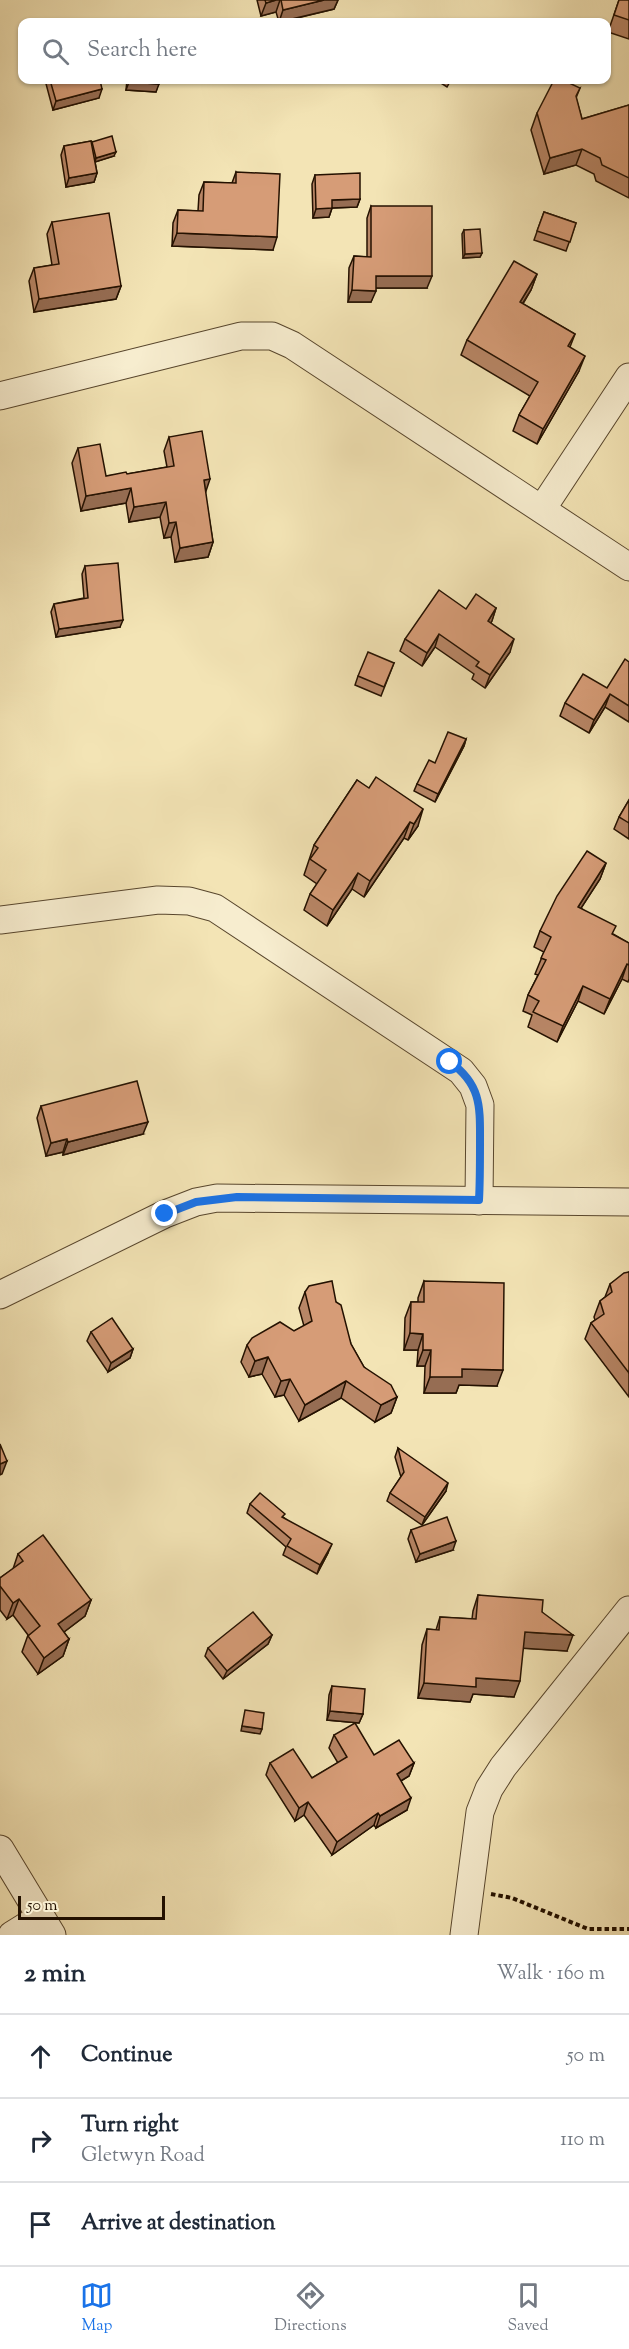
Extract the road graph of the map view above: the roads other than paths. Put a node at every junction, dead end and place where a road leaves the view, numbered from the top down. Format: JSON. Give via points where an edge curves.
{"nodes":[{"id":1,"x":629,"y":377,"type":"edge"},
{"id":2,"x":0,"y":396,"type":"edge"},
{"id":3,"x":542,"y":509,"type":"junction"},
{"id":4,"x":629,"y":567,"type":"edge"},
{"id":5,"x":0,"y":920,"type":"edge"},
{"id":6,"x":479,"y":1200,"type":"junction"},
{"id":7,"x":629,"y":1202,"type":"edge"},
{"id":8,"x":0,"y":1295,"type":"edge"},
{"id":9,"x":629,"y":1610,"type":"edge"},
{"id":10,"x":0,"y":1849,"type":"edge"},
{"id":11,"x":46,"y":1926,"type":"edge"},
{"id":12,"x":12,"y":1935,"type":"edge"},
{"id":13,"x":464,"y":1935,"type":"edge"}],
"edges":[{"from":1,"to":3,"type":"street"},
{"from":2,"to":3,"type":"street","via":[[241,336],[272,336],[292,345]]},
{"from":3,"to":4,"type":"street"},
{"from":5,"to":6,"type":"street","via":[[158,900],[189,901],[215,908],[461,1071],[473,1086],[480,1105]]},
{"from":6,"to":7,"type":"street"},
{"from":6,"to":8,"type":"street","via":[[217,1198],[196,1202]]},
{"from":9,"to":13,"type":"street","via":[[489,1789],[480,1812]]},
{"from":10,"to":11,"type":"street"},
{"from":11,"to":12,"type":"street"}]}
